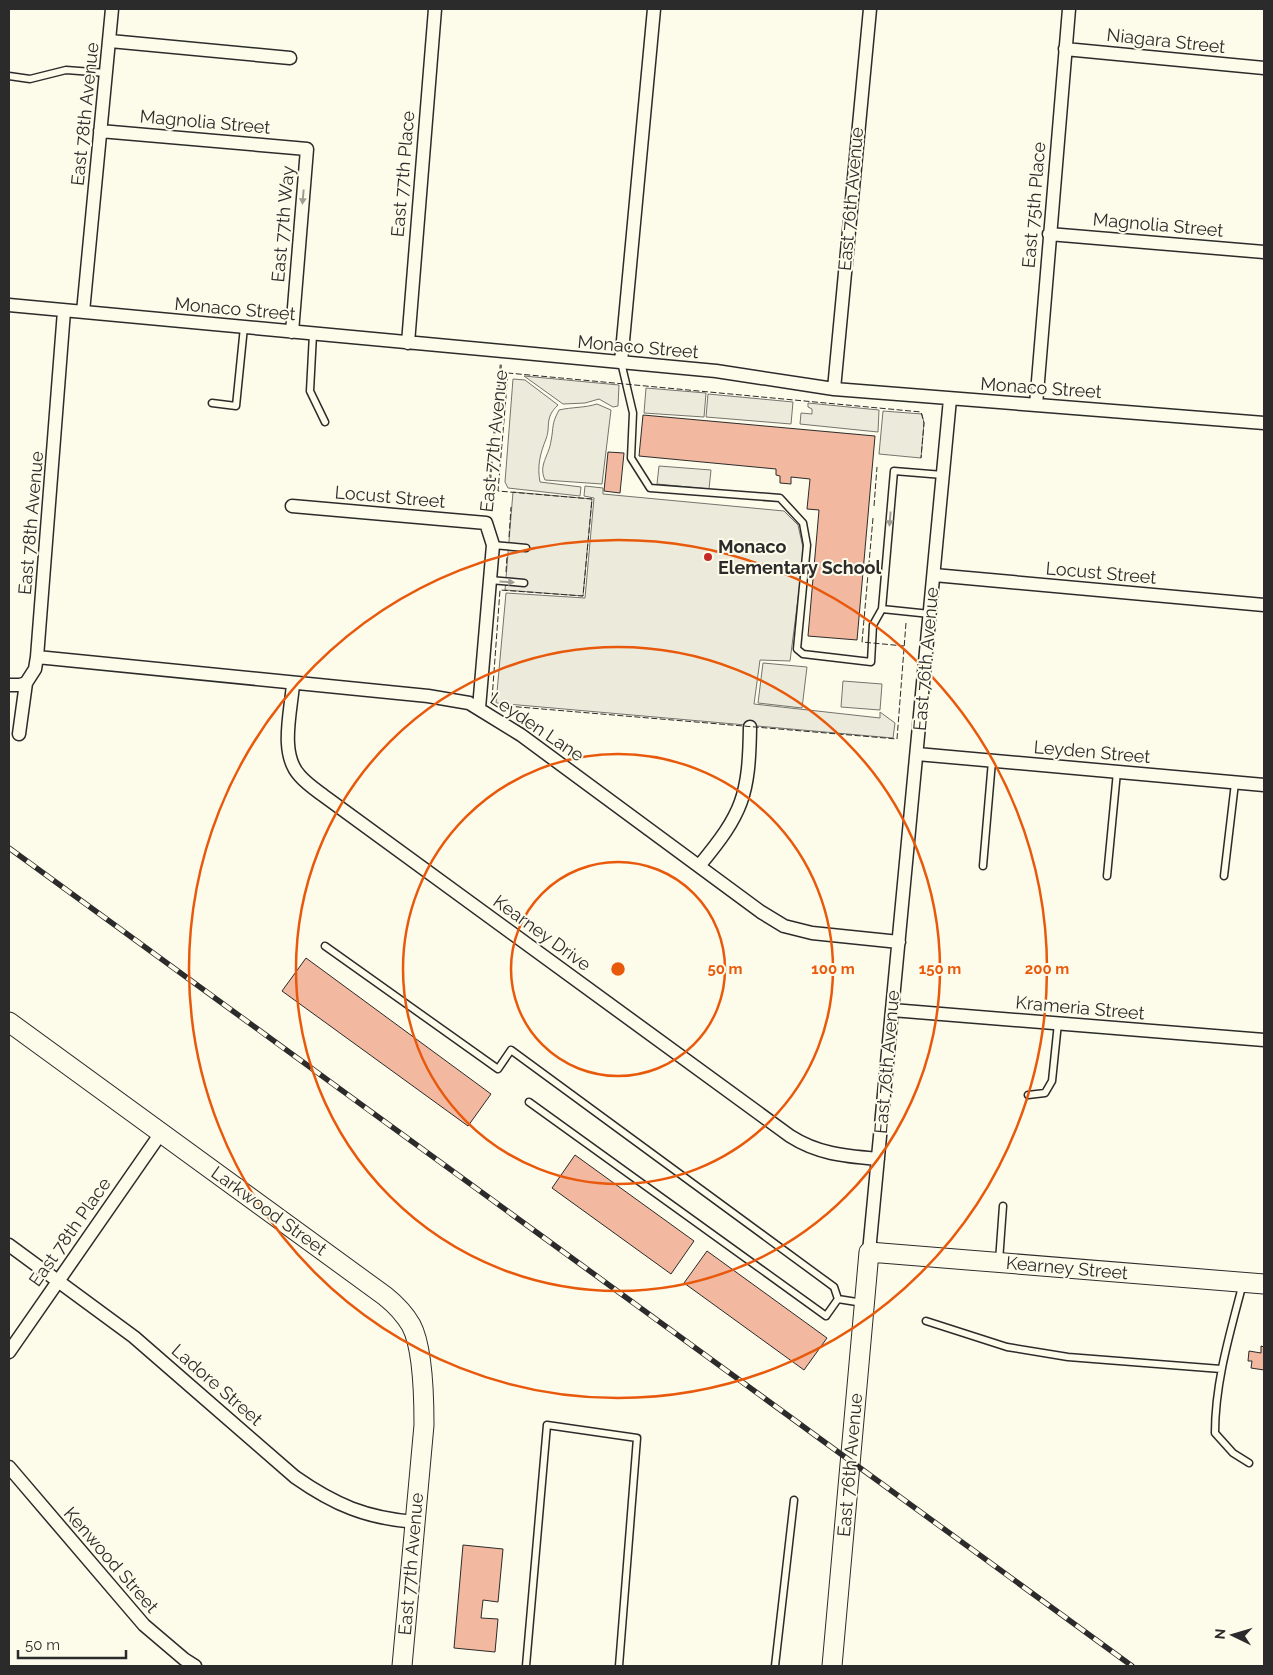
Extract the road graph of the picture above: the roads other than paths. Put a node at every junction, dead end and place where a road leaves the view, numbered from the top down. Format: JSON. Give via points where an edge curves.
{"nodes":[{"id":1,"x":112,"y":9,"type":"edge"},
{"id":2,"x":435,"y":9,"type":"edge"},
{"id":3,"x":654,"y":9,"type":"edge"},
{"id":4,"x":870,"y":9,"type":"edge"},
{"id":5,"x":1069,"y":9,"type":"edge"},
{"id":6,"x":110,"y":41,"type":"junction"},
{"id":7,"x":1065,"y":49,"type":"junction"},
{"id":8,"x":290,"y":58,"type":"dead end"},
{"id":9,"x":1264,"y":68,"type":"edge"},
{"id":10,"x":106,"y":73,"type":"junction"},
{"id":11,"x":9,"y":76,"type":"edge"},
{"id":12,"x":100,"y":130,"type":"junction"},
{"id":13,"x":307,"y":148,"type":"joint"},
{"id":14,"x":1049,"y":234,"type":"junction"},
{"id":15,"x":1264,"y":252,"type":"edge"},
{"id":16,"x":9,"y":305,"type":"edge"},
{"id":17,"x":64,"y":310,"type":"junction"},
{"id":18,"x":83,"y":312,"type":"junction"},
{"id":19,"x":244,"y":327,"type":"junction"},
{"id":20,"x":292,"y":332,"type":"junction"},
{"id":21,"x":313,"y":334,"type":"junction"},
{"id":22,"x":408,"y":343,"type":"junction"},
{"id":23,"x":621,"y":362,"type":"junction"},
{"id":24,"x":834,"y":389,"type":"junction"},
{"id":25,"x":950,"y":399,"type":"junction"},
{"id":26,"x":212,"y":403,"type":"dead end"},
{"id":27,"x":1036,"y":405,"type":"junction"},
{"id":28,"x":324,"y":422,"type":"dead end"},
{"id":29,"x":1264,"y":423,"type":"edge"},
{"id":30,"x":943,"y":475,"type":"junction"},
{"id":31,"x":292,"y":506,"type":"dead end"},
{"id":32,"x":486,"y":523,"type":"joint"},
{"id":33,"x":493,"y":545,"type":"junction"},
{"id":34,"x":526,"y":548,"type":"dead end"},
{"id":35,"x":934,"y":575,"type":"junction"},
{"id":36,"x":490,"y":580,"type":"junction"},
{"id":37,"x":524,"y":583,"type":"dead end"},
{"id":38,"x":1264,"y":605,"type":"edge"},
{"id":39,"x":882,"y":609,"type":"junction"},
{"id":40,"x":930,"y":614,"type":"junction"},
{"id":41,"x":37,"y":657,"type":"junction"},
{"id":42,"x":26,"y":683,"type":"junction"},
{"id":43,"x":293,"y":684,"type":"junction"},
{"id":44,"x":9,"y":685,"type":"edge"},
{"id":45,"x":479,"y":708,"type":"junction"},
{"id":46,"x":750,"y":727,"type":"dead end"},
{"id":47,"x":19,"y":734,"type":"dead end"},
{"id":48,"x":917,"y":754,"type":"junction"},
{"id":49,"x":992,"y":761,"type":"junction"},
{"id":50,"x":1117,"y":772,"type":"junction"},
{"id":51,"x":1235,"y":783,"type":"junction"},
{"id":52,"x":1264,"y":786,"type":"edge"},
{"id":53,"x":699,"y":866,"type":"junction"},
{"id":54,"x":983,"y":866,"type":"dead end"},
{"id":55,"x":1107,"y":876,"type":"dead end"},
{"id":56,"x":1224,"y":876,"type":"dead end"},
{"id":57,"x":899,"y":942,"type":"junction"},
{"id":58,"x":325,"y":946,"type":"dead end"},
{"id":59,"x":892,"y":1010,"type":"junction"},
{"id":60,"x":9,"y":1022,"type":"edge"},
{"id":61,"x":1058,"y":1023,"type":"junction"},
{"id":62,"x":1264,"y":1040,"type":"edge"},
{"id":63,"x":1028,"y":1095,"type":"dead end"},
{"id":64,"x":529,"y":1102,"type":"dead end"},
{"id":65,"x":161,"y":1133,"type":"junction"},
{"id":66,"x":878,"y":1159,"type":"junction"},
{"id":67,"x":1003,"y":1206,"type":"dead end"},
{"id":68,"x":9,"y":1245,"type":"edge"},
{"id":69,"x":869,"y":1252,"type":"junction"},
{"id":70,"x":999,"y":1263,"type":"junction"},
{"id":71,"x":58,"y":1281,"type":"junction"},
{"id":72,"x":1243,"y":1282,"type":"junction"},
{"id":73,"x":1264,"y":1284,"type":"edge"},
{"id":74,"x":838,"y":1299,"type":"junction"},
{"id":75,"x":865,"y":1303,"type":"junction"},
{"id":76,"x":926,"y":1321,"type":"dead end"},
{"id":77,"x":9,"y":1352,"type":"edge"},
{"id":78,"x":1221,"y":1368,"type":"junction"},
{"id":79,"x":420,"y":1462,"type":"joint"},
{"id":80,"x":1249,"y":1463,"type":"dead end"},
{"id":81,"x":9,"y":1467,"type":"edge"},
{"id":82,"x":794,"y":1500,"type":"dead end"},
{"id":83,"x":415,"y":1522,"type":"junction"},
{"id":84,"x":195,"y":1666,"type":"edge"},
{"id":85,"x":402,"y":1666,"type":"edge"},
{"id":86,"x":526,"y":1666,"type":"edge"},
{"id":87,"x":618,"y":1666,"type":"edge"},
{"id":88,"x":775,"y":1666,"type":"edge"},
{"id":89,"x":832,"y":1666,"type":"edge"}],
"edges":[{"from":1,"to":6,"type":"street","name":"East 78th Avenue"},
{"from":2,"to":22,"type":"street","name":"East 77th Place"},
{"from":3,"to":23,"type":"street"},
{"from":4,"to":24,"type":"street","name":"East 76th Avenue"},
{"from":5,"to":7,"type":"street","name":"East 75th Place"},
{"from":6,"to":8,"type":"street"},
{"from":6,"to":10,"type":"street","name":"East 78th Avenue"},
{"from":7,"to":9,"type":"street","name":"Niagara Street"},
{"from":7,"to":14,"type":"street","name":"East 75th Place"},
{"from":10,"to":11,"type":"lane","via":[[66,70],[30,79]]},
{"from":10,"to":12,"type":"street","name":"East 78th Avenue"},
{"from":12,"to":13,"type":"street","name":"Magnolia Street"},
{"from":12,"to":18,"type":"street","name":"East 78th Avenue"},
{"from":13,"to":20,"type":"street","name":"East 77th Way","one_way":true},
{"from":14,"to":15,"type":"street","name":"Magnolia Street"},
{"from":14,"to":27,"type":"street","name":"East 75th Place"},
{"from":16,"to":17,"type":"street","name":"Monaco Street"},
{"from":17,"to":18,"type":"street","name":"Monaco Street"},
{"from":17,"to":41,"type":"street","name":"East 78th Avenue"},
{"from":18,"to":19,"type":"street","name":"Monaco Street"},
{"from":19,"to":20,"type":"street","name":"Monaco Street"},
{"from":19,"to":26,"type":"lane","via":[[236,406]]},
{"from":20,"to":21,"type":"street","name":"Monaco Street"},
{"from":21,"to":22,"type":"street","name":"Monaco Street"},
{"from":21,"to":28,"type":"lane","via":[[310,391]]},
{"from":22,"to":23,"type":"street","name":"Monaco Street"},
{"from":23,"to":24,"type":"street","name":"Monaco Street"},
{"from":23,"to":39,"type":"lane","via":[[633,413],[630,458],[650,488],[780,498],[803,523],[807,544],[797,649],[803,654],[871,662],[873,625]]},
{"from":24,"to":25,"type":"street","name":"Monaco Street"},
{"from":25,"to":27,"type":"street","name":"Monaco Street"},
{"from":25,"to":30,"type":"street","name":"East 76th Avenue"},
{"from":27,"to":29,"type":"street","name":"Monaco Street"},
{"from":30,"to":35,"type":"street","name":"East 76th Avenue"},
{"from":30,"to":39,"type":"lane","one_way":true,"via":[[894,471]]},
{"from":31,"to":32,"type":"street","name":"Locust Street"},
{"from":32,"to":33,"type":"street","name":"East 77th Avenue"},
{"from":33,"to":34,"type":"lane"},
{"from":33,"to":36,"type":"street","name":"East 77th Avenue"},
{"from":35,"to":38,"type":"street","name":"Locust Street"},
{"from":35,"to":40,"type":"street","name":"East 76th Avenue"},
{"from":36,"to":37,"type":"lane","one_way":true},
{"from":36,"to":45,"type":"street","name":"East 77th Avenue"},
{"from":39,"to":40,"type":"lane"},
{"from":40,"to":48,"type":"street","name":"East 76th Avenue"},
{"from":41,"to":42,"type":"street","name":"East 78th Avenue","via":[[35,669]]},
{"from":41,"to":43,"type":"street","name":"Leyden Lane"},
{"from":42,"to":44,"type":"street"},
{"from":42,"to":47,"type":"street","name":"East 78th Avenue"},
{"from":43,"to":45,"type":"street","name":"Leyden Lane","via":[[428,696],[461,701]]},
{"from":43,"to":66,"type":"street","name":"Kearney Drive","via":[[290,760],[300,776],[324,796],[790,1136],[820,1151],[839,1156]]},
{"from":45,"to":53,"type":"street","name":"Leyden Lane"},
{"from":46,"to":53,"type":"street","via":[[747,778],[738,812],[722,839]]},
{"from":48,"to":49,"type":"street","name":"Leyden Street"},
{"from":48,"to":57,"type":"street","name":"East 76th Avenue"},
{"from":49,"to":50,"type":"street","name":"Leyden Street"},
{"from":49,"to":54,"type":"lane"},
{"from":50,"to":51,"type":"street","name":"Leyden Street"},
{"from":50,"to":55,"type":"lane"},
{"from":51,"to":52,"type":"street","name":"Leyden Street"},
{"from":51,"to":56,"type":"lane"},
{"from":53,"to":57,"type":"street","name":"Leyden Lane","via":[[784,926],[812,933]]},
{"from":57,"to":59,"type":"street","name":"East 76th Avenue"},
{"from":58,"to":74,"type":"lane","via":[[498,1070],[511,1050],[834,1287]]},
{"from":59,"to":61,"type":"street","name":"Krameria Street"},
{"from":59,"to":66,"type":"street","name":"East 76th Avenue"},
{"from":60,"to":65,"type":"street","name":"Larkwood Street"},
{"from":61,"to":62,"type":"street","name":"Krameria Street"},
{"from":61,"to":63,"type":"lane","via":[[1052,1081],[1044,1093]]},
{"from":64,"to":74,"type":"lane","via":[[826,1316]]},
{"from":65,"to":71,"type":"street","name":"East 78th Place"},
{"from":65,"to":79,"type":"street","name":"Larkwood Street","via":[[400,1309],[412,1326],[419,1356],[424,1396]]},
{"from":66,"to":69,"type":"street","name":"East 76th Avenue"},
{"from":67,"to":70,"type":"lane"},
{"from":68,"to":71,"type":"street","name":"Ladore Street"},
{"from":69,"to":70,"type":"street","name":"Kearney Street"},
{"from":69,"to":75,"type":"street","name":"East 76th Avenue"},
{"from":70,"to":72,"type":"street","name":"Kearney Street"},
{"from":71,"to":77,"type":"street","name":"East 78th Place"},
{"from":71,"to":83,"type":"street","name":"Ladore Street","via":[[134,1337],[295,1477],[321,1495],[355,1511]]},
{"from":72,"to":73,"type":"street","name":"Kearney Street"},
{"from":72,"to":78,"type":"lane"},
{"from":74,"to":75,"type":"lane"},
{"from":75,"to":89,"type":"street","name":"East 76th Avenue"},
{"from":76,"to":78,"type":"lane","via":[[1007,1347],[1060,1356]]},
{"from":78,"to":80,"type":"lane","via":[[1215,1404],[1215,1433],[1233,1453]]},
{"from":79,"to":83,"type":"street","name":"East 77th Avenue"},
{"from":81,"to":84,"type":"street","name":"Kenwood Street","via":[[144,1625]]},
{"from":82,"to":88,"type":"lane"},
{"from":83,"to":85,"type":"street","name":"East 77th Avenue"},
{"from":86,"to":87,"type":"lane","via":[[547,1425],[637,1438]]}]}
